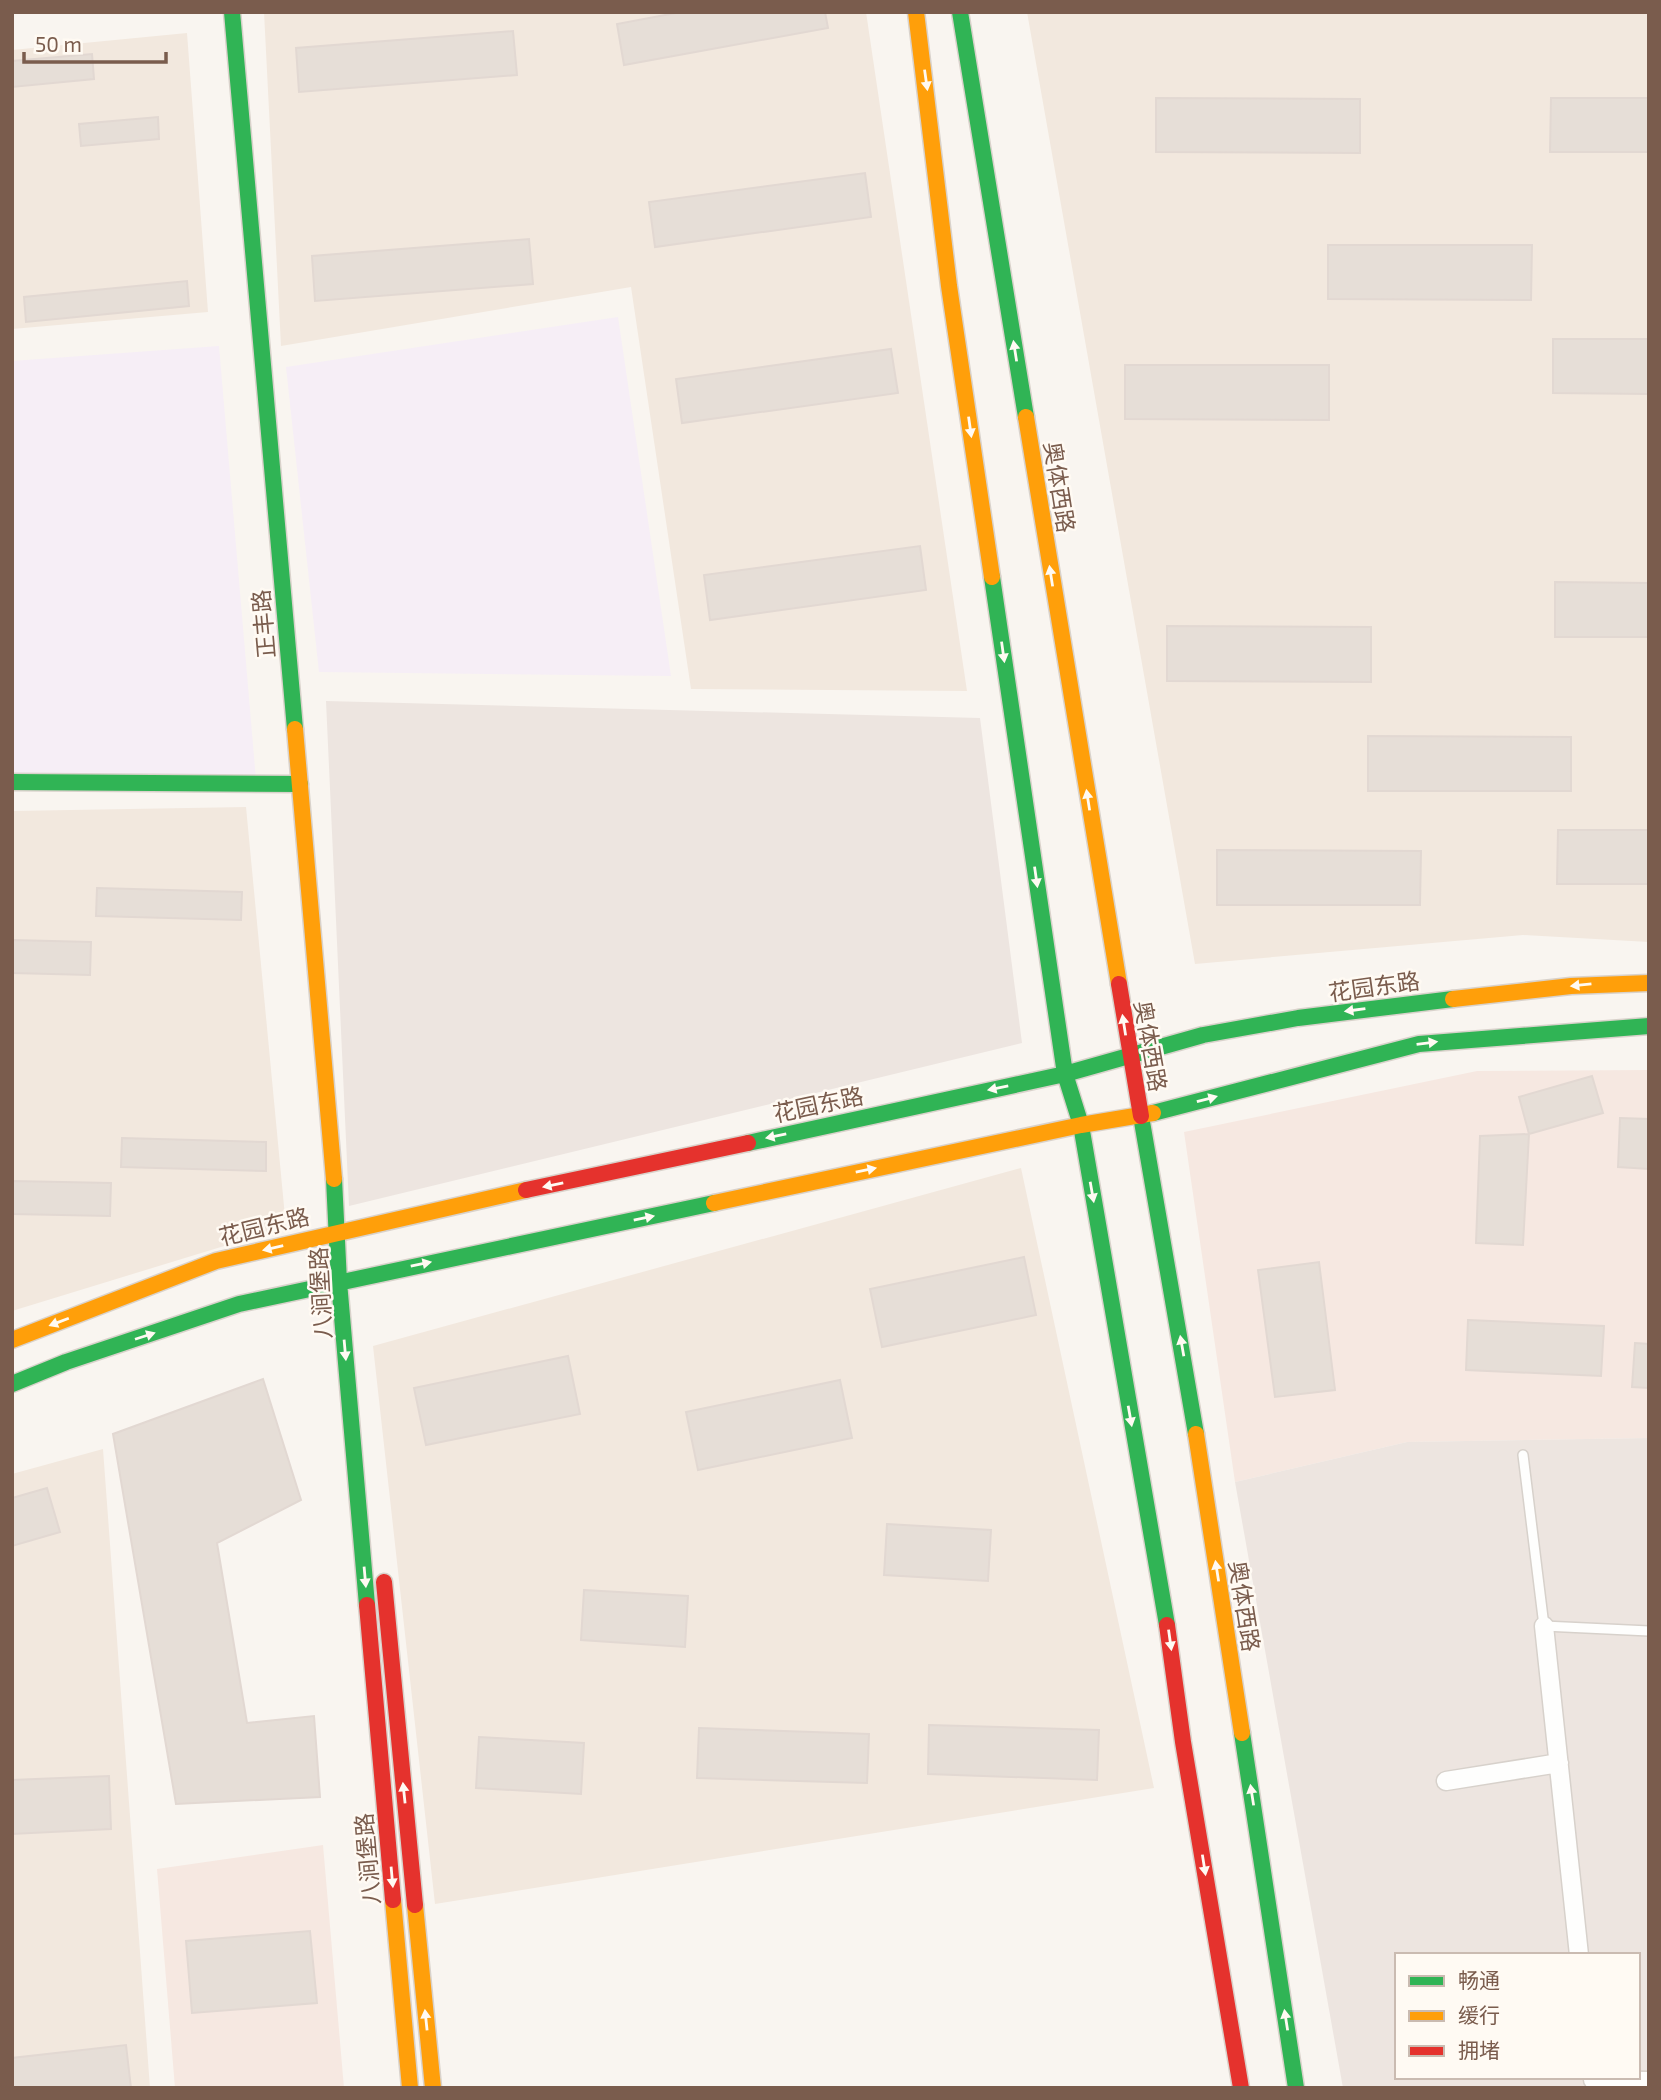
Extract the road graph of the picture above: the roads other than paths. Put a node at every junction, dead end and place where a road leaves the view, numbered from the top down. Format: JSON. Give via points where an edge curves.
{"nodes":[{"id":1,"x":232,"y":12,"type":"edge"},
{"id":2,"x":916,"y":12,"type":"edge"},
{"id":3,"x":960,"y":12,"type":"edge"},
{"id":4,"x":12,"y":782,"type":"edge"},
{"id":5,"x":300,"y":784,"type":"junction"},
{"id":6,"x":1649,"y":983,"type":"edge"},
{"id":7,"x":1649,"y":1026,"type":"edge"},
{"id":8,"x":1128,"y":1051,"type":"junction"},
{"id":9,"x":1065,"y":1074,"type":"junction"},
{"id":10,"x":1141,"y":1116,"type":"junction"},
{"id":11,"x":1081,"y":1125,"type":"junction"},
{"id":12,"x":340,"y":1231,"type":"junction"},
{"id":13,"x":347,"y":1280,"type":"junction"},
{"id":14,"x":12,"y":1340,"type":"edge"},
{"id":15,"x":12,"y":1384,"type":"edge"},
{"id":16,"x":366,"y":1402,"type":"dead end"},
{"id":17,"x":1523,"y":1455,"type":"dead end"},
{"id":18,"x":382,"y":1566,"type":"dead end"},
{"id":19,"x":1544,"y":1626,"type":"junction"},
{"id":20,"x":1649,"y":1631,"type":"edge"},
{"id":21,"x":1559,"y":1763,"type":"junction"},
{"id":22,"x":1446,"y":1781,"type":"dead end"},
{"id":23,"x":1579,"y":1953,"type":"edge"},
{"id":24,"x":1649,"y":2081,"type":"edge"},
{"id":25,"x":1593,"y":2082,"type":"edge"},
{"id":26,"x":410,"y":2088,"type":"edge"},
{"id":27,"x":433,"y":2088,"type":"edge"},
{"id":28,"x":1241,"y":2088,"type":"edge"},
{"id":29,"x":1296,"y":2088,"type":"edge"}],
"edges":[{"from":1,"to":5,"type":"main road","name":"正丰路"},
{"from":2,"to":9,"type":"main road","one_way":true,"via":[[949,286]]},
{"from":8,"to":3,"type":"main road","name":"奥体西路","one_way":true},
{"from":4,"to":5,"type":"main road"},
{"from":5,"to":12,"type":"main road","name":"正丰路"},
{"from":6,"to":8,"type":"main road","name":"花园东路","one_way":true,"via":[[1591,983],[1352,1010]]},
{"from":10,"to":7,"type":"main road","one_way":true,"via":[[1419,1044]]},
{"from":8,"to":9,"type":"main road","name":"花园东路"},
{"from":8,"to":10,"type":"main road","name":"奥体西路"},
{"from":9,"to":11,"type":"main road"},
{"from":9,"to":12,"type":"main road","name":"花园东路","one_way":true},
{"from":10,"to":11,"type":"main road"},
{"from":29,"to":10,"type":"main road","name":"奥体西路","one_way":true,"via":[[1186,1367]]},
{"from":13,"to":11,"type":"main road","one_way":true},
{"from":11,"to":28,"type":"main road","one_way":true},
{"from":12,"to":13,"type":"main road","name":"八涧堡路"},
{"from":12,"to":14,"type":"main road","name":"花园东路","one_way":true,"via":[[216,1262]]},
{"from":15,"to":13,"type":"main road","one_way":true,"via":[[239,1304]]},
{"from":13,"to":16,"type":"main road","name":"八涧堡路"},
{"from":13,"to":26,"type":"main road","name":"八涧堡路","one_way":true},
{"from":17,"to":19,"type":"lane"},
{"from":27,"to":18,"type":"main road","name":"八涧堡路","one_way":true},
{"from":19,"to":20,"type":"lane"},
{"from":19,"to":21,"type":"street"},
{"from":21,"to":22,"type":"street"},
{"from":21,"to":23,"type":"street"},
{"from":24,"to":25,"type":"street"}]}
